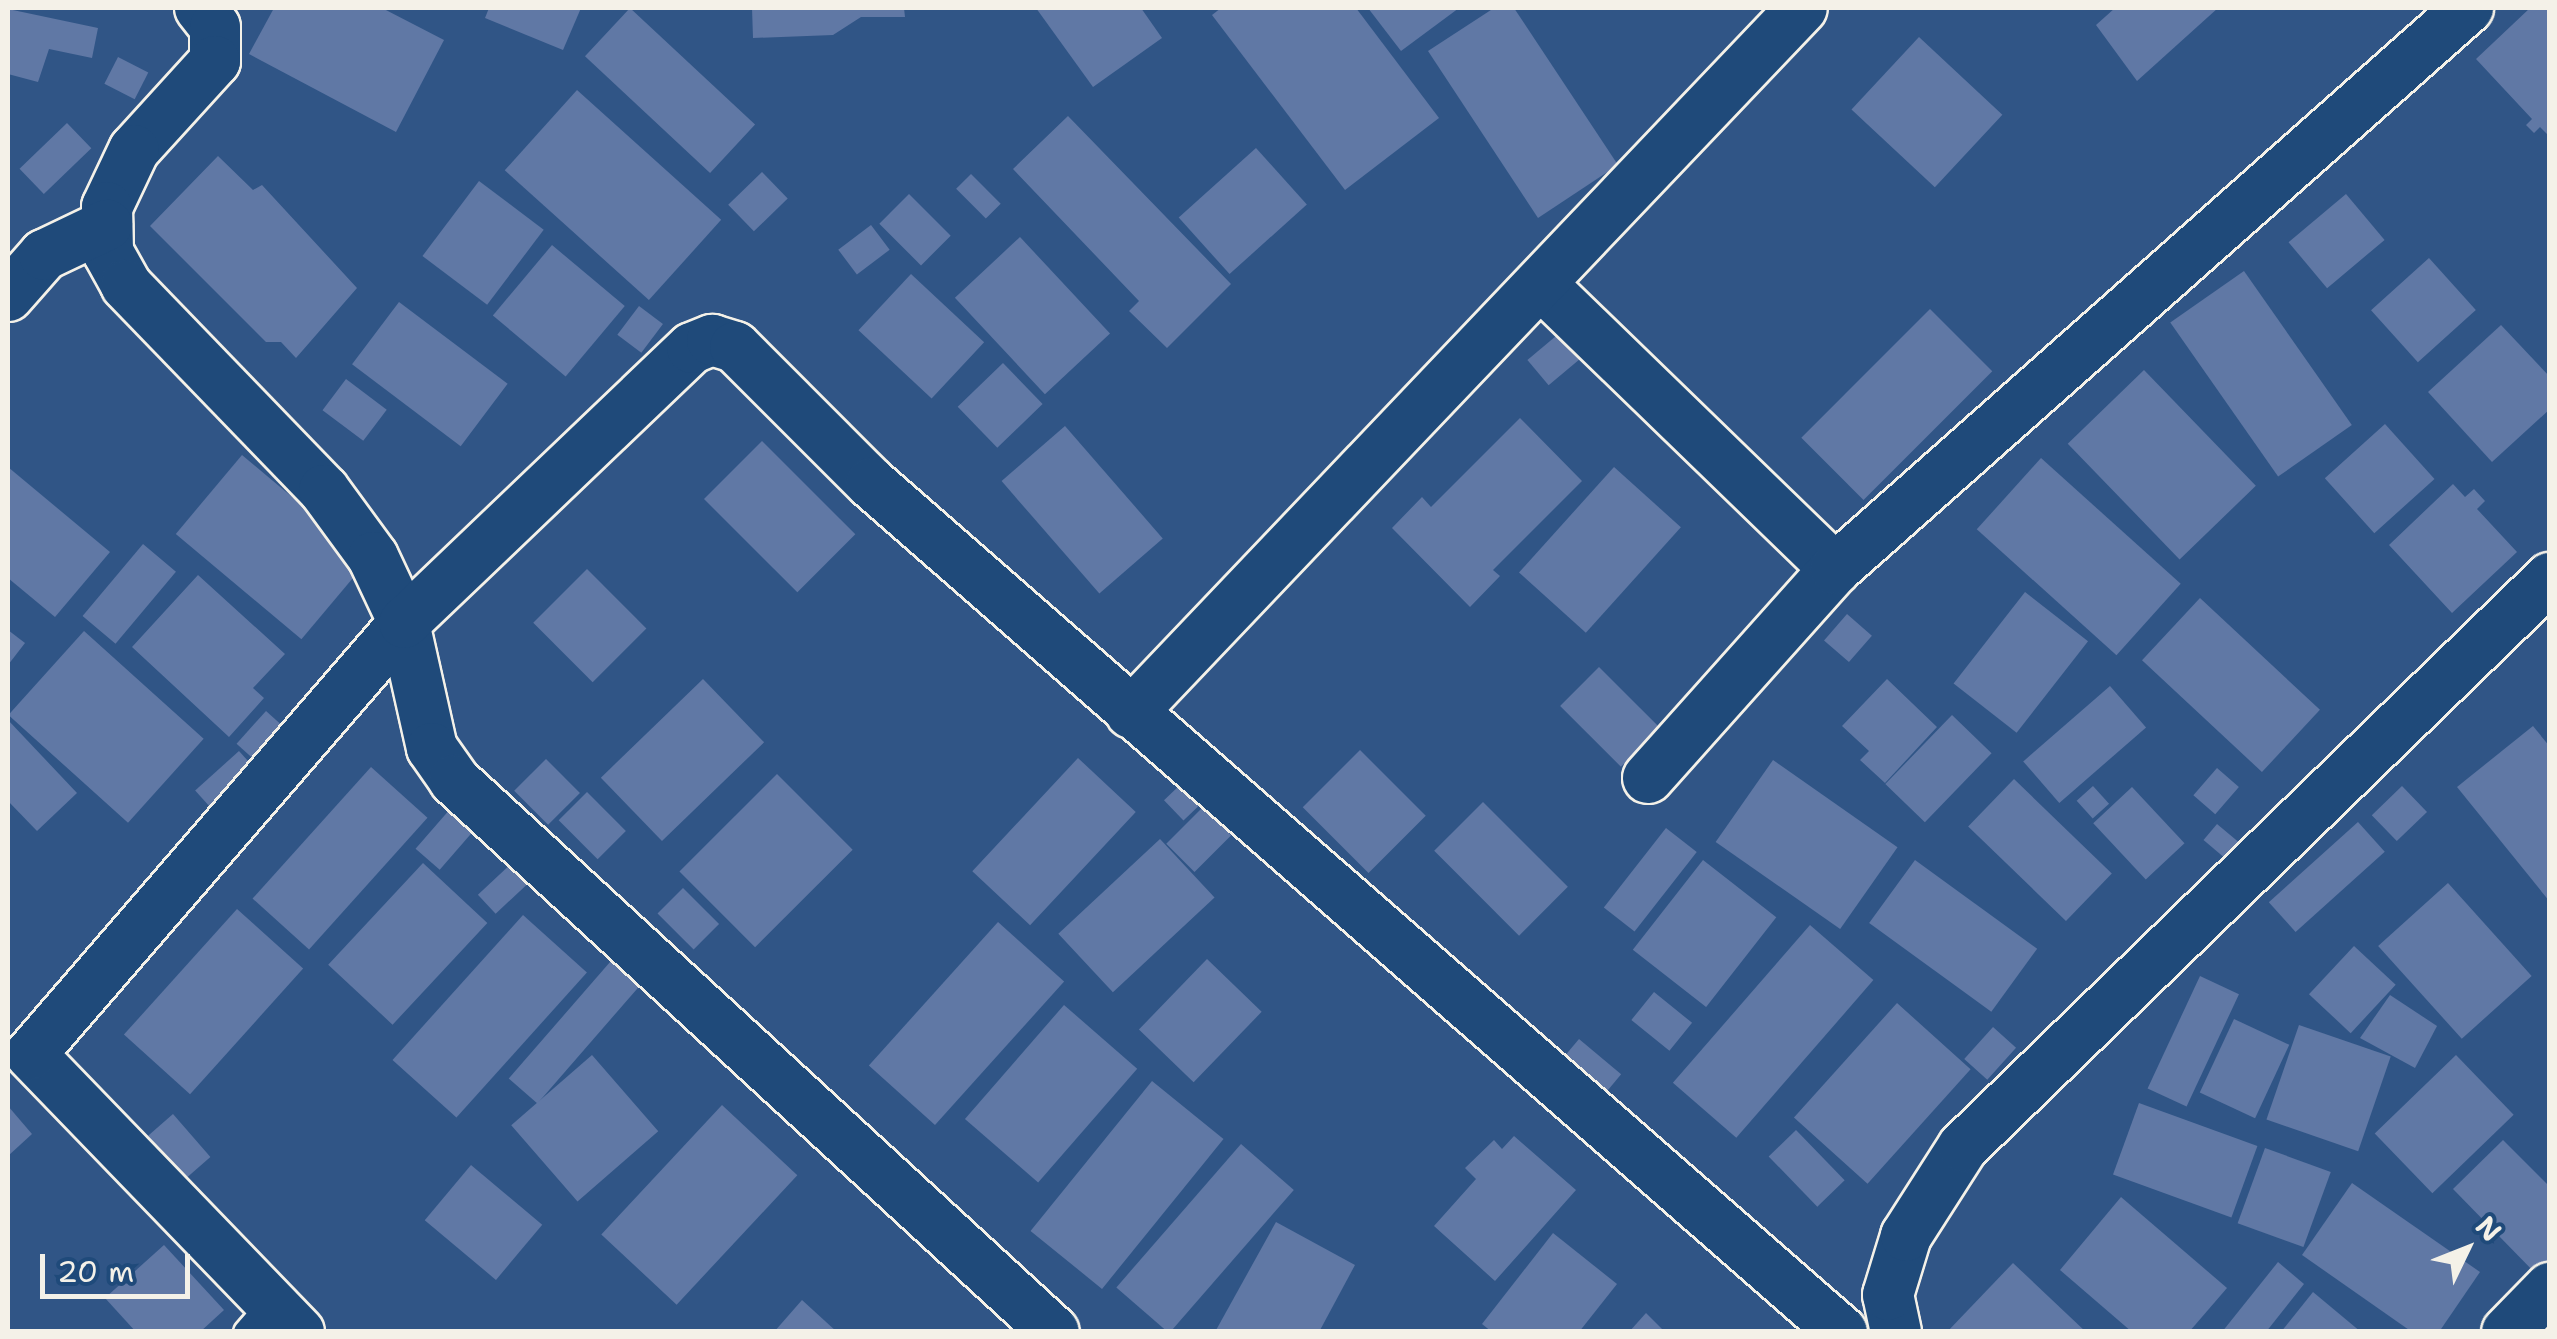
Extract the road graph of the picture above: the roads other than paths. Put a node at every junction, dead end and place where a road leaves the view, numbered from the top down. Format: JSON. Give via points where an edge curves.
{"nodes":[{"id":1,"x":200,"y":8,"type":"edge"},
{"id":2,"x":1802,"y":8,"type":"edge"},
{"id":3,"x":2468,"y":8,"type":"edge"},
{"id":4,"x":107,"y":225,"type":"junction"},
{"id":5,"x":1543,"y":286,"type":"junction"},
{"id":6,"x":8,"y":296,"type":"edge"},
{"id":7,"x":1836,"y":569,"type":"junction"},
{"id":8,"x":2550,"y":578,"type":"edge"},
{"id":9,"x":404,"y":623,"type":"junction"},
{"id":10,"x":1131,"y":712,"type":"junction"},
{"id":11,"x":1648,"y":778,"type":"dead end"},
{"id":12,"x":2550,"y":1288,"type":"edge"},
{"id":13,"x":272,"y":1322,"type":"edge"},
{"id":14,"x":1054,"y":1332,"type":"edge"},
{"id":15,"x":1842,"y":1332,"type":"edge"},
{"id":16,"x":1896,"y":1332,"type":"edge"},
{"id":17,"x":2507,"y":1332,"type":"edge"}],
"edges":[{"from":1,"to":4,"type":"street","via":[[215,27],[215,61],[134,150]]},
{"from":2,"to":5,"type":"street"},
{"from":3,"to":7,"type":"street"},
{"from":4,"to":6,"type":"street","via":[[44,256]]},
{"from":4,"to":9,"type":"street","via":[[108,252],[126,284],[324,490],[373,558]]},
{"from":5,"to":7,"type":"street"},
{"from":5,"to":10,"type":"street"},
{"from":7,"to":11,"type":"street"},
{"from":8,"to":16,"type":"street","via":[[1964,1147],[1906,1236],[1888,1295]]},
{"from":9,"to":10,"type":"street","via":[[692,348],[712,340],[736,347],[871,482]]},
{"from":9,"to":13,"type":"street","via":[[31,1054]]},
{"from":9,"to":14,"type":"street","via":[[432,748],[454,780]]},
{"from":10,"to":15,"type":"street"},
{"from":12,"to":17,"type":"street"}]}
